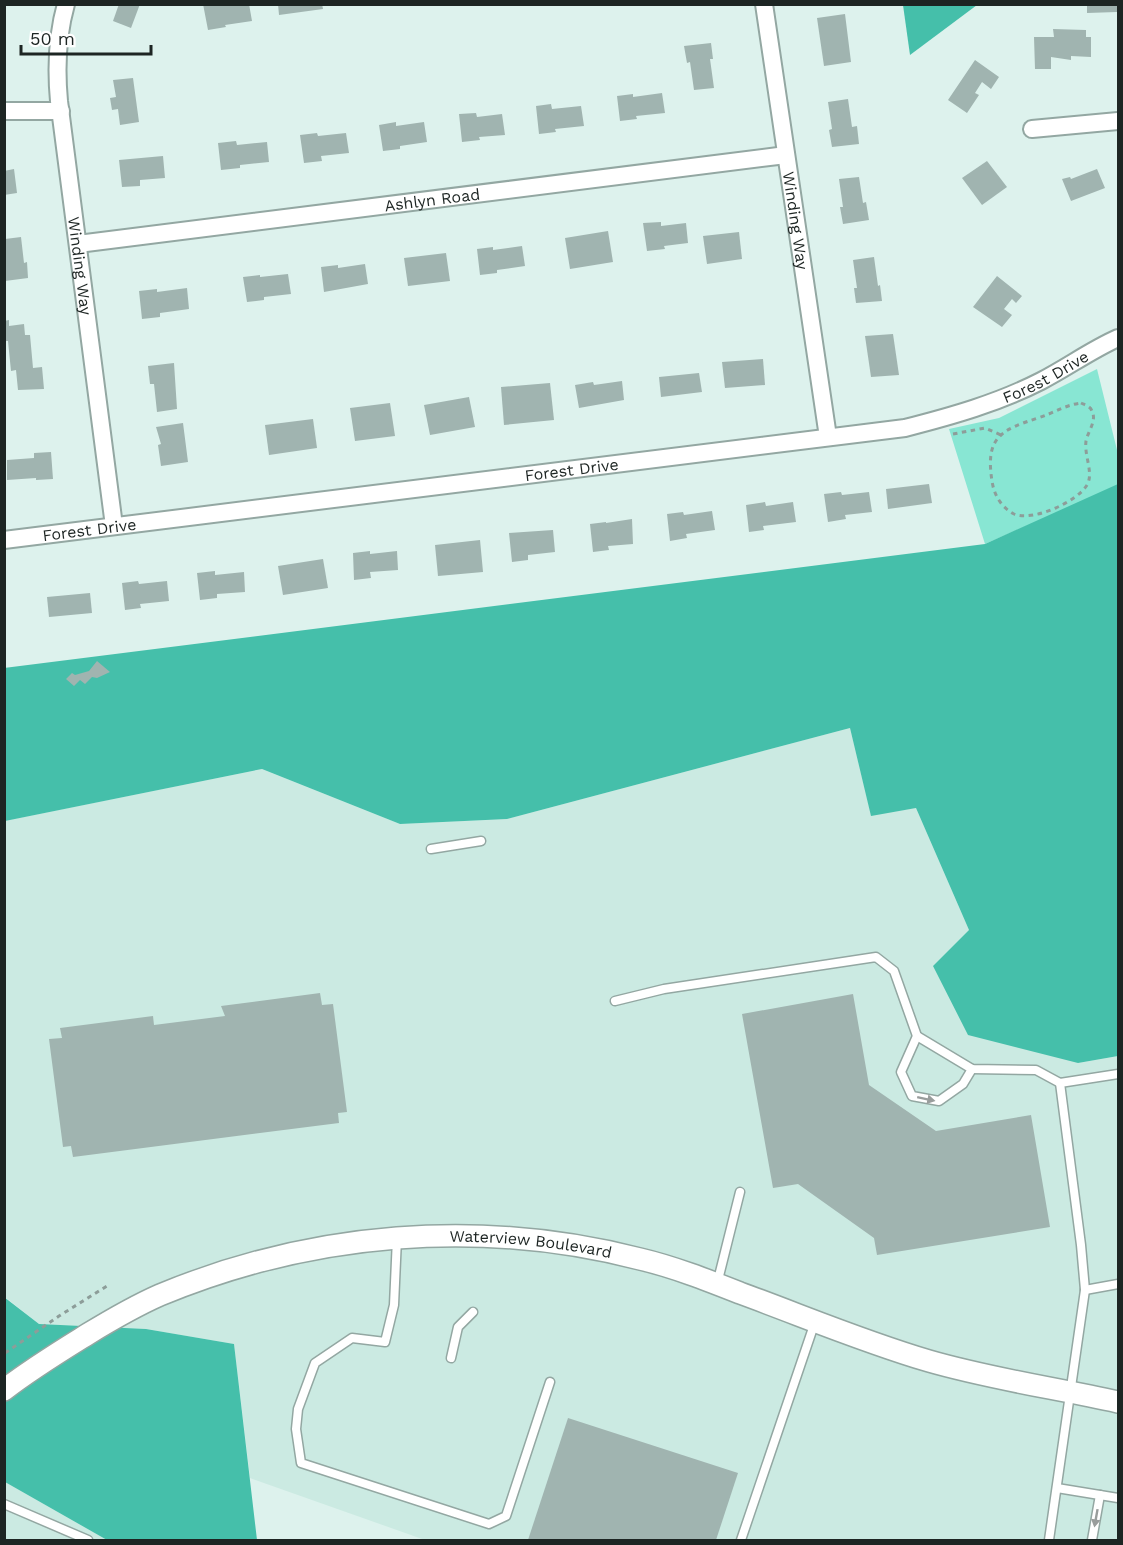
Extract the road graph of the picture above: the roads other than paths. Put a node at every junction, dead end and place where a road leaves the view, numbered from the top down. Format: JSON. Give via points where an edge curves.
{"nodes":[{"id":1,"x":66,"y":4,"type":"edge"},
{"id":2,"x":764,"y":4,"type":"edge"},
{"id":3,"x":4,"y":111,"type":"edge"},
{"id":4,"x":61,"y":111,"type":"junction"},
{"id":5,"x":1119,"y":122,"type":"edge"},
{"id":6,"x":1032,"y":129,"type":"dead end"},
{"id":7,"x":786,"y":155,"type":"junction"},
{"id":8,"x":78,"y":244,"type":"junction"},
{"id":9,"x":1119,"y":338,"type":"edge"},
{"id":10,"x":828,"y":437,"type":"junction"},
{"id":11,"x":114,"y":526,"type":"junction"},
{"id":12,"x":4,"y":540,"type":"edge"},
{"id":13,"x":481,"y":841,"type":"dead end"},
{"id":14,"x":431,"y":849,"type":"dead end"},
{"id":15,"x":615,"y":1001,"type":"dead end"},
{"id":16,"x":917,"y":1036,"type":"junction"},
{"id":17,"x":972,"y":1069,"type":"junction"},
{"id":18,"x":1119,"y":1074,"type":"edge"},
{"id":19,"x":1060,"y":1083,"type":"junction"},
{"id":20,"x":740,"y":1192,"type":"dead end"},
{"id":21,"x":397,"y":1237,"type":"junction"},
{"id":22,"x":717,"y":1284,"type":"junction"},
{"id":23,"x":1119,"y":1284,"type":"edge"},
{"id":24,"x":1085,"y":1290,"type":"junction"},
{"id":25,"x":473,"y":1312,"type":"dead end"},
{"id":26,"x":816,"y":1321,"type":"junction"},
{"id":27,"x":451,"y":1358,"type":"dead end"},
{"id":28,"x":550,"y":1382,"type":"dead end"},
{"id":29,"x":4,"y":1390,"type":"edge"},
{"id":30,"x":1071,"y":1391,"type":"junction"},
{"id":31,"x":1119,"y":1391,"type":"edge"},
{"id":32,"x":1119,"y":1402,"type":"edge"},
{"id":33,"x":1057,"y":1488,"type":"junction"},
{"id":34,"x":1100,"y":1495,"type":"junction"},
{"id":35,"x":1119,"y":1498,"type":"edge"},
{"id":36,"x":4,"y":1504,"type":"edge"},
{"id":37,"x":87,"y":1540,"type":"edge"},
{"id":38,"x":741,"y":1540,"type":"edge"},
{"id":39,"x":1049,"y":1540,"type":"edge"},
{"id":40,"x":1092,"y":1540,"type":"edge"}],
"edges":[{"from":1,"to":4,"type":"street","name":"Winding Way","via":[[58,42]]},
{"from":2,"to":7,"type":"street","name":"Winding Way"},
{"from":3,"to":4,"type":"street"},
{"from":4,"to":8,"type":"street","name":"Winding Way"},
{"from":5,"to":6,"type":"street"},
{"from":7,"to":8,"type":"street","name":"Ashlyn Road"},
{"from":7,"to":10,"type":"street","name":"Winding Way"},
{"from":8,"to":11,"type":"street","name":"Winding Way"},
{"from":9,"to":10,"type":"street","name":"Forest Drive","via":[[999,400],[951,417],[905,428]]},
{"from":10,"to":11,"type":"street","name":"Forest Drive"},
{"from":11,"to":12,"type":"street","name":"Forest Drive"},
{"from":13,"to":14,"type":"lane"},
{"from":15,"to":16,"type":"lane","via":[[664,989],[876,957],[894,971]]},
{"from":16,"to":17,"type":"lane"},
{"from":16,"to":17,"type":"lane","one_way":true,"via":[[901,1072],[912,1096],[939,1101],[963,1084]]},
{"from":17,"to":19,"type":"lane","via":[[1036,1070]]},
{"from":18,"to":19,"type":"lane"},
{"from":19,"to":24,"type":"lane"},
{"from":20,"to":22,"type":"lane"},
{"from":21,"to":22,"type":"street","name":"Waterview Boulevard","via":[[507,1237],[566,1244],[641,1259]]},
{"from":21,"to":28,"type":"lane","via":[[394,1305],[386,1342],[352,1338],[315,1363],[298,1409],[296,1429],[301,1463],[489,1524],[506,1516]]},
{"from":21,"to":29,"type":"street","name":"Waterview Boulevard","via":[[296,1252],[241,1266],[160,1295],[81,1338]]},
{"from":22,"to":26,"type":"street","name":"Waterview Boulevard"},
{"from":23,"to":24,"type":"lane"},
{"from":24,"to":30,"type":"lane"},
{"from":25,"to":27,"type":"lane","via":[[458,1327]]},
{"from":26,"to":30,"type":"street","name":"Waterview Boulevard","via":[[931,1362]]},
{"from":26,"to":38,"type":"lane"},
{"from":30,"to":31,"type":"street","name":"Waterview Boulevard"},
{"from":30,"to":32,"type":"street","name":"Waterview Boulevard"},
{"from":30,"to":33,"type":"lane"},
{"from":33,"to":34,"type":"lane"},
{"from":33,"to":39,"type":"lane"},
{"from":34,"to":35,"type":"lane"},
{"from":34,"to":40,"type":"lane","one_way":true},
{"from":36,"to":37,"type":"lane"}]}
